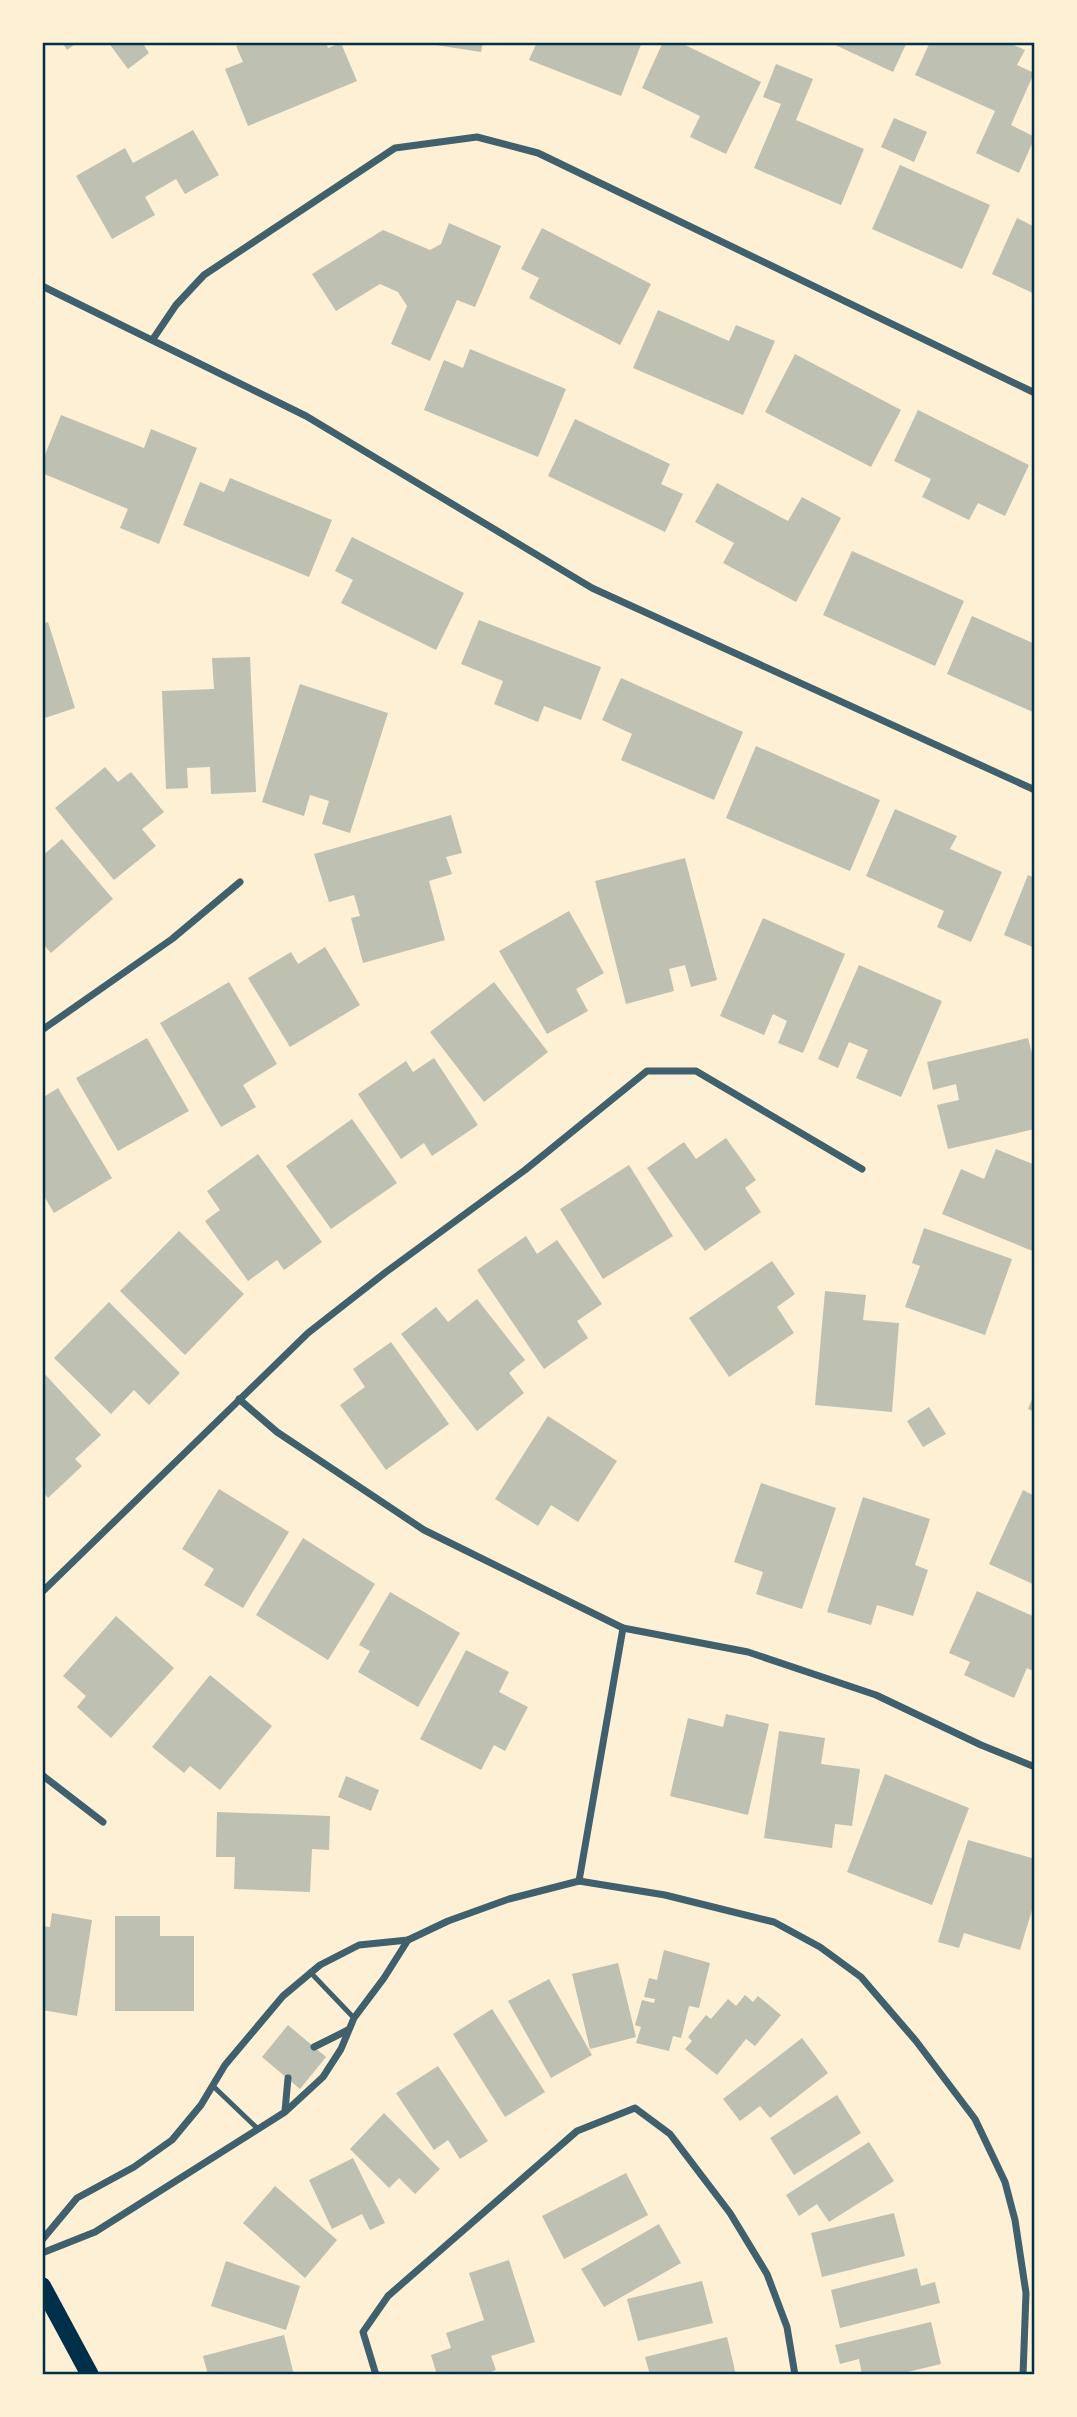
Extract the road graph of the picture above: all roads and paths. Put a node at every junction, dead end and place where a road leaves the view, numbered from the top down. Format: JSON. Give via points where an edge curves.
{"nodes":[{"id":1,"x":42,"y":286,"type":"edge"},
{"id":2,"x":153,"y":339,"type":"junction"},
{"id":3,"x":1035,"y":393,"type":"edge"},
{"id":4,"x":1035,"y":790,"type":"edge"},
{"id":5,"x":240,"y":882,"type":"dead end"},
{"id":6,"x":42,"y":1030,"type":"edge"},
{"id":7,"x":862,"y":1169,"type":"dead end"},
{"id":8,"x":239,"y":1399,"type":"junction"},
{"id":9,"x":42,"y":1592,"type":"edge"},
{"id":10,"x":623,"y":1628,"type":"junction"},
{"id":11,"x":1035,"y":1768,"type":"edge"},
{"id":12,"x":42,"y":1776,"type":"edge"},
{"id":13,"x":103,"y":1822,"type":"dead end"},
{"id":14,"x":579,"y":1881,"type":"junction"},
{"id":15,"x":408,"y":1940,"type":"junction"},
{"id":16,"x":310,"y":1972,"type":"junction"},
{"id":17,"x":354,"y":2018,"type":"junction"},
{"id":18,"x":349,"y":2030,"type":"junction"},
{"id":19,"x":314,"y":2047,"type":"dead end"},
{"id":20,"x":288,"y":2078,"type":"dead end"},
{"id":21,"x":213,"y":2086,"type":"junction"},
{"id":22,"x":285,"y":2112,"type":"junction"},
{"id":23,"x":258,"y":2129,"type":"junction"},
{"id":24,"x":42,"y":2240,"type":"edge"},
{"id":25,"x":42,"y":2253,"type":"edge"},
{"id":26,"x":42,"y":2286,"type":"edge"},
{"id":27,"x":1026,"y":2293,"type":"junction"},
{"id":28,"x":1035,"y":2294,"type":"edge"},
{"id":29,"x":90,"y":2375,"type":"edge"},
{"id":30,"x":376,"y":2375,"type":"edge"},
{"id":31,"x":795,"y":2375,"type":"edge"},
{"id":32,"x":1023,"y":2375,"type":"edge"}],
"edges":[{"from":1,"to":2,"type":"street"},
{"from":2,"to":3,"type":"street","via":[[204,275],[395,148],[477,137],[538,153]]},
{"from":2,"to":4,"type":"street","via":[[306,416],[592,588]]},
{"from":5,"to":6,"type":"street","via":[[172,939]]},
{"from":7,"to":8,"type":"street","via":[[696,1071],[647,1071],[525,1170],[308,1333]]},
{"from":8,"to":9,"type":"street"},
{"from":8,"to":10,"type":"street","via":[[277,1432],[424,1530]]},
{"from":10,"to":11,"type":"street","via":[[748,1652],[876,1695]]},
{"from":10,"to":14,"type":"street"},
{"from":12,"to":13,"type":"street"},
{"from":14,"to":15,"type":"street","via":[[509,1899]]},
{"from":14,"to":27,"type":"street","via":[[665,1895],[774,1922],[861,1977],[975,2119],[1004,2182]]},
{"from":15,"to":16,"type":"street","via":[[359,1945]]},
{"from":15,"to":17,"type":"street"},
{"from":16,"to":17,"type":"lane"},
{"from":16,"to":21,"type":"street","via":[[283,1996]]},
{"from":17,"to":18,"type":"street"},
{"from":18,"to":19,"type":"street"},
{"from":18,"to":22,"type":"street","via":[[323,2077]]},
{"from":20,"to":22,"type":"street"},
{"from":21,"to":23,"type":"lane"},
{"from":21,"to":24,"type":"street","via":[[172,2140],[77,2198]]},
{"from":22,"to":23,"type":"street"},
{"from":23,"to":25,"type":"street","via":[[95,2232]]},
{"from":26,"to":29,"type":"main road"},
{"from":27,"to":28,"type":"street"},
{"from":27,"to":32,"type":"street"},
{"from":30,"to":31,"type":"street","via":[[363,2332],[388,2296],[577,2131],[635,2108],[670,2134],[730,2213],[767,2274],[787,2327]]}]}
